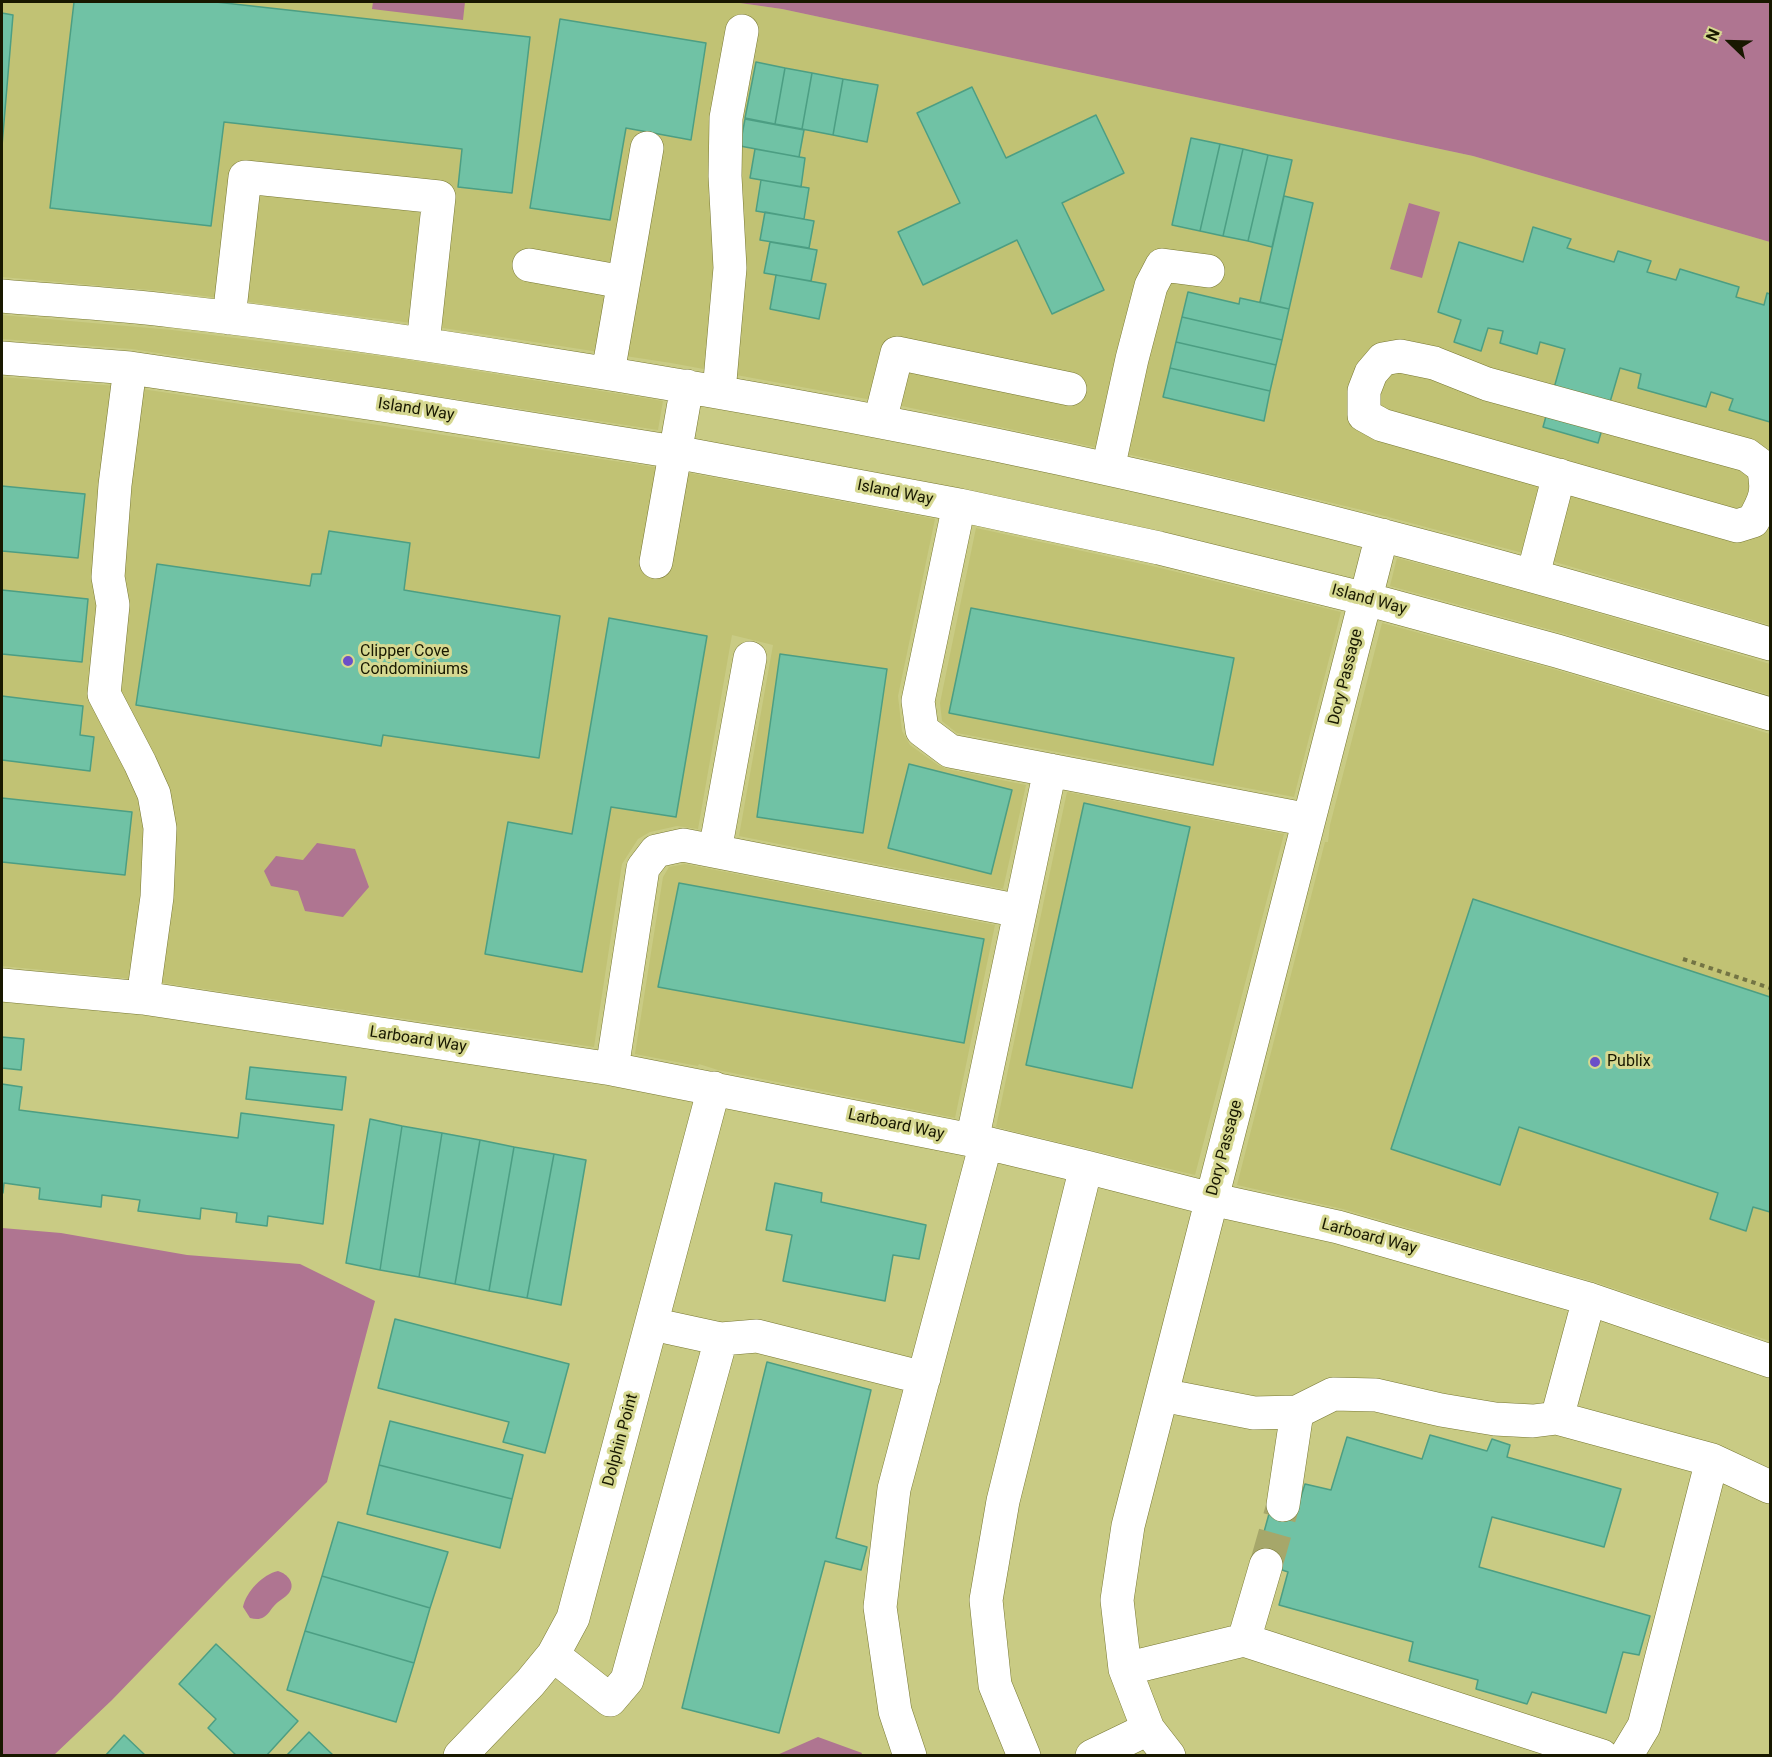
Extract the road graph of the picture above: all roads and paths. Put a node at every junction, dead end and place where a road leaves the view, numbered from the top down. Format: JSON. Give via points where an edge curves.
{"nodes":[{"id":1,"x":742,"y":31,"type":"dead end"},
{"id":2,"x":647,"y":148,"type":"dead end"},
{"id":3,"x":529,"y":265,"type":"dead end"},
{"id":4,"x":1208,"y":271,"type":"dead end"},
{"id":5,"x":623,"y":282,"type":"junction"},
{"id":6,"x":2,"y":296,"type":"edge"},
{"id":7,"x":229,"y":318,"type":"junction"},
{"id":8,"x":423,"y":344,"type":"junction"},
{"id":9,"x":2,"y":358,"type":"edge"},
{"id":10,"x":130,"y":368,"type":"junction"},
{"id":11,"x":608,"y":373,"type":"junction"},
{"id":12,"x":687,"y":386,"type":"junction"},
{"id":13,"x":1070,"y":389,"type":"dead end"},
{"id":14,"x":719,"y":393,"type":"junction"},
{"id":15,"x":880,"y":421,"type":"junction"},
{"id":16,"x":675,"y":452,"type":"junction"},
{"id":17,"x":1108,"y":469,"type":"junction"},
{"id":18,"x":1558,"y":475,"type":"junction"},
{"id":19,"x":959,"y":505,"type":"junction"},
{"id":20,"x":1382,"y":535,"type":"junction"},
{"id":21,"x":656,"y":562,"type":"dead end"},
{"id":22,"x":1533,"y":575,"type":"junction"},
{"id":23,"x":1366,"y":599,"type":"junction"},
{"id":24,"x":1770,"y":644,"type":"edge"},
{"id":25,"x":750,"y":658,"type":"dead end"},
{"id":26,"x":1770,"y":714,"type":"edge"},
{"id":27,"x":1050,"y":770,"type":"junction"},
{"id":28,"x":1309,"y":820,"type":"junction"},
{"id":29,"x":715,"y":851,"type":"junction"},
{"id":30,"x":1020,"y":911,"type":"junction"},
{"id":31,"x":1683,"y":959,"type":"dead end"},
{"id":32,"x":2,"y":985,"type":"edge"},
{"id":33,"x":1770,"y":988,"type":"edge"},
{"id":34,"x":143,"y":998,"type":"junction"},
{"id":35,"x":612,"y":1069,"type":"junction"},
{"id":36,"x":714,"y":1088,"type":"junction"},
{"id":37,"x":979,"y":1142,"type":"junction"},
{"id":38,"x":1086,"y":1167,"type":"junction"},
{"id":39,"x":1211,"y":1199,"type":"junction"},
{"id":40,"x":1589,"y":1299,"type":"junction"},
{"id":41,"x":652,"y":1324,"type":"junction"},
{"id":42,"x":721,"y":1338,"type":"junction"},
{"id":43,"x":1770,"y":1361,"type":"edge"},
{"id":44,"x":924,"y":1378,"type":"junction"},
{"id":45,"x":1162,"y":1395,"type":"junction"},
{"id":46,"x":1297,"y":1412,"type":"junction"},
{"id":47,"x":1557,"y":1418,"type":"junction"},
{"id":48,"x":1712,"y":1460,"type":"junction"},
{"id":49,"x":1770,"y":1487,"type":"edge"},
{"id":50,"x":1283,"y":1505,"type":"tunnel mouth"},
{"id":51,"x":1266,"y":1565,"type":"tunnel mouth"},
{"id":52,"x":1244,"y":1640,"type":"junction"},
{"id":53,"x":553,"y":1655,"type":"junction"},
{"id":54,"x":1125,"y":1669,"type":"junction"},
{"id":55,"x":1148,"y":1729,"type":"junction"},
{"id":56,"x":460,"y":1755,"type":"edge"},
{"id":57,"x":910,"y":1755,"type":"edge"},
{"id":58,"x":1024,"y":1755,"type":"edge"},
{"id":59,"x":1092,"y":1755,"type":"edge"},
{"id":60,"x":1170,"y":1755,"type":"edge"},
{"id":61,"x":1602,"y":1755,"type":"edge"},
{"id":62,"x":1626,"y":1755,"type":"edge"}],
"edges":[{"from":1,"to":14,"type":"street","via":[[726,118],[730,268]]},
{"from":2,"to":5,"type":"street"},
{"from":3,"to":5,"type":"street"},
{"from":4,"to":17,"type":"street","via":[[1162,265],[1151,286]]},
{"from":5,"to":11,"type":"street"},
{"from":6,"to":7,"type":"street"},
{"from":7,"to":8,"type":"street"},
{"from":7,"to":8,"type":"street","via":[[245,177],[439,197]]},
{"from":8,"to":11,"type":"street"},
{"from":9,"to":10,"type":"street","name":"Island Way"},
{"from":10,"to":16,"type":"street","name":"Island Way"},
{"from":10,"to":34,"type":"street","via":[[108,565],[113,605],[104,694],[154,794],[160,828]]},
{"from":11,"to":12,"type":"street"},
{"from":12,"to":14,"type":"street"},
{"from":12,"to":16,"type":"street"},
{"from":13,"to":15,"type":"street","via":[[897,353]]},
{"from":14,"to":15,"type":"street"},
{"from":15,"to":17,"type":"street"},
{"from":16,"to":19,"type":"street","name":"Island Way"},
{"from":16,"to":21,"type":"street"},
{"from":17,"to":20,"type":"street"},
{"from":18,"to":18,"type":"street","via":[[1737,526],[1753,521],[1763,504],[1767,484],[1763,467],[1747,455],[1487,384],[1434,363],[1400,356],[1383,359],[1371,373],[1364,391],[1365,415],[1382,425]]},
{"from":18,"to":22,"type":"street"},
{"from":19,"to":23,"type":"street","name":"Island Way"},
{"from":19,"to":27,"type":"street","via":[[918,701],[922,730],[950,751]]},
{"from":20,"to":22,"type":"street"},
{"from":20,"to":23,"type":"street","name":"Dory Passage"},
{"from":22,"to":24,"type":"street"},
{"from":23,"to":26,"type":"street","name":"Island Way"},
{"from":23,"to":28,"type":"street","name":"Dory Passage"},
{"from":25,"to":29,"type":"street"},
{"from":27,"to":28,"type":"street"},
{"from":27,"to":30,"type":"street"},
{"from":28,"to":39,"type":"street","name":"Dory Passage"},
{"from":29,"to":30,"type":"street"},
{"from":29,"to":35,"type":"street","via":[[683,844],[656,851],[643,868]]},
{"from":30,"to":37,"type":"street"},
{"from":31,"to":33,"type":"path"},
{"from":32,"to":34,"type":"street","name":"Larboard Way"},
{"from":34,"to":35,"type":"street","name":"Larboard Way"},
{"from":35,"to":36,"type":"street","name":"Larboard Way"},
{"from":36,"to":37,"type":"street","name":"Larboard Way"},
{"from":36,"to":41,"type":"street","name":"Dolphin Point"},
{"from":37,"to":38,"type":"street","name":"Larboard Way"},
{"from":37,"to":44,"type":"street"},
{"from":38,"to":39,"type":"street","name":"Larboard Way"},
{"from":38,"to":58,"type":"street","via":[[1003,1501],[986,1600],[995,1685]]},
{"from":39,"to":40,"type":"street","name":"Larboard Way","via":[[1338,1227]]},
{"from":39,"to":45,"type":"street","name":"Dory Passage"},
{"from":40,"to":43,"type":"street","name":"Larboard Way"},
{"from":40,"to":47,"type":"street"},
{"from":41,"to":42,"type":"street"},
{"from":41,"to":53,"type":"street","name":"Dolphin Point","via":[[573,1618]]},
{"from":42,"to":44,"type":"street","via":[[757,1336]]},
{"from":42,"to":53,"type":"street","via":[[627,1680],[610,1700]]},
{"from":44,"to":57,"type":"street","via":[[894,1489],[880,1607],[895,1711]]},
{"from":45,"to":46,"type":"street","via":[[1254,1413]]},
{"from":45,"to":54,"type":"street","name":"Dory Passage","via":[[1128,1526],[1117,1600]]},
{"from":46,"to":47,"type":"street","via":[[1333,1394],[1376,1395],[1495,1419]]},
{"from":46,"to":50,"type":"street"},
{"from":47,"to":48,"type":"street"},
{"from":48,"to":49,"type":"street"},
{"from":48,"to":62,"type":"street","via":[[1644,1726]]},
{"from":51,"to":52,"type":"street"},
{"from":52,"to":54,"type":"street"},
{"from":52,"to":61,"type":"street"},
{"from":53,"to":56,"type":"street","name":"Dolphin Point"},
{"from":54,"to":55,"type":"street","name":"Dory Passage"},
{"from":55,"to":59,"type":"street"},
{"from":55,"to":60,"type":"street","name":"Dory Passage"}]}
